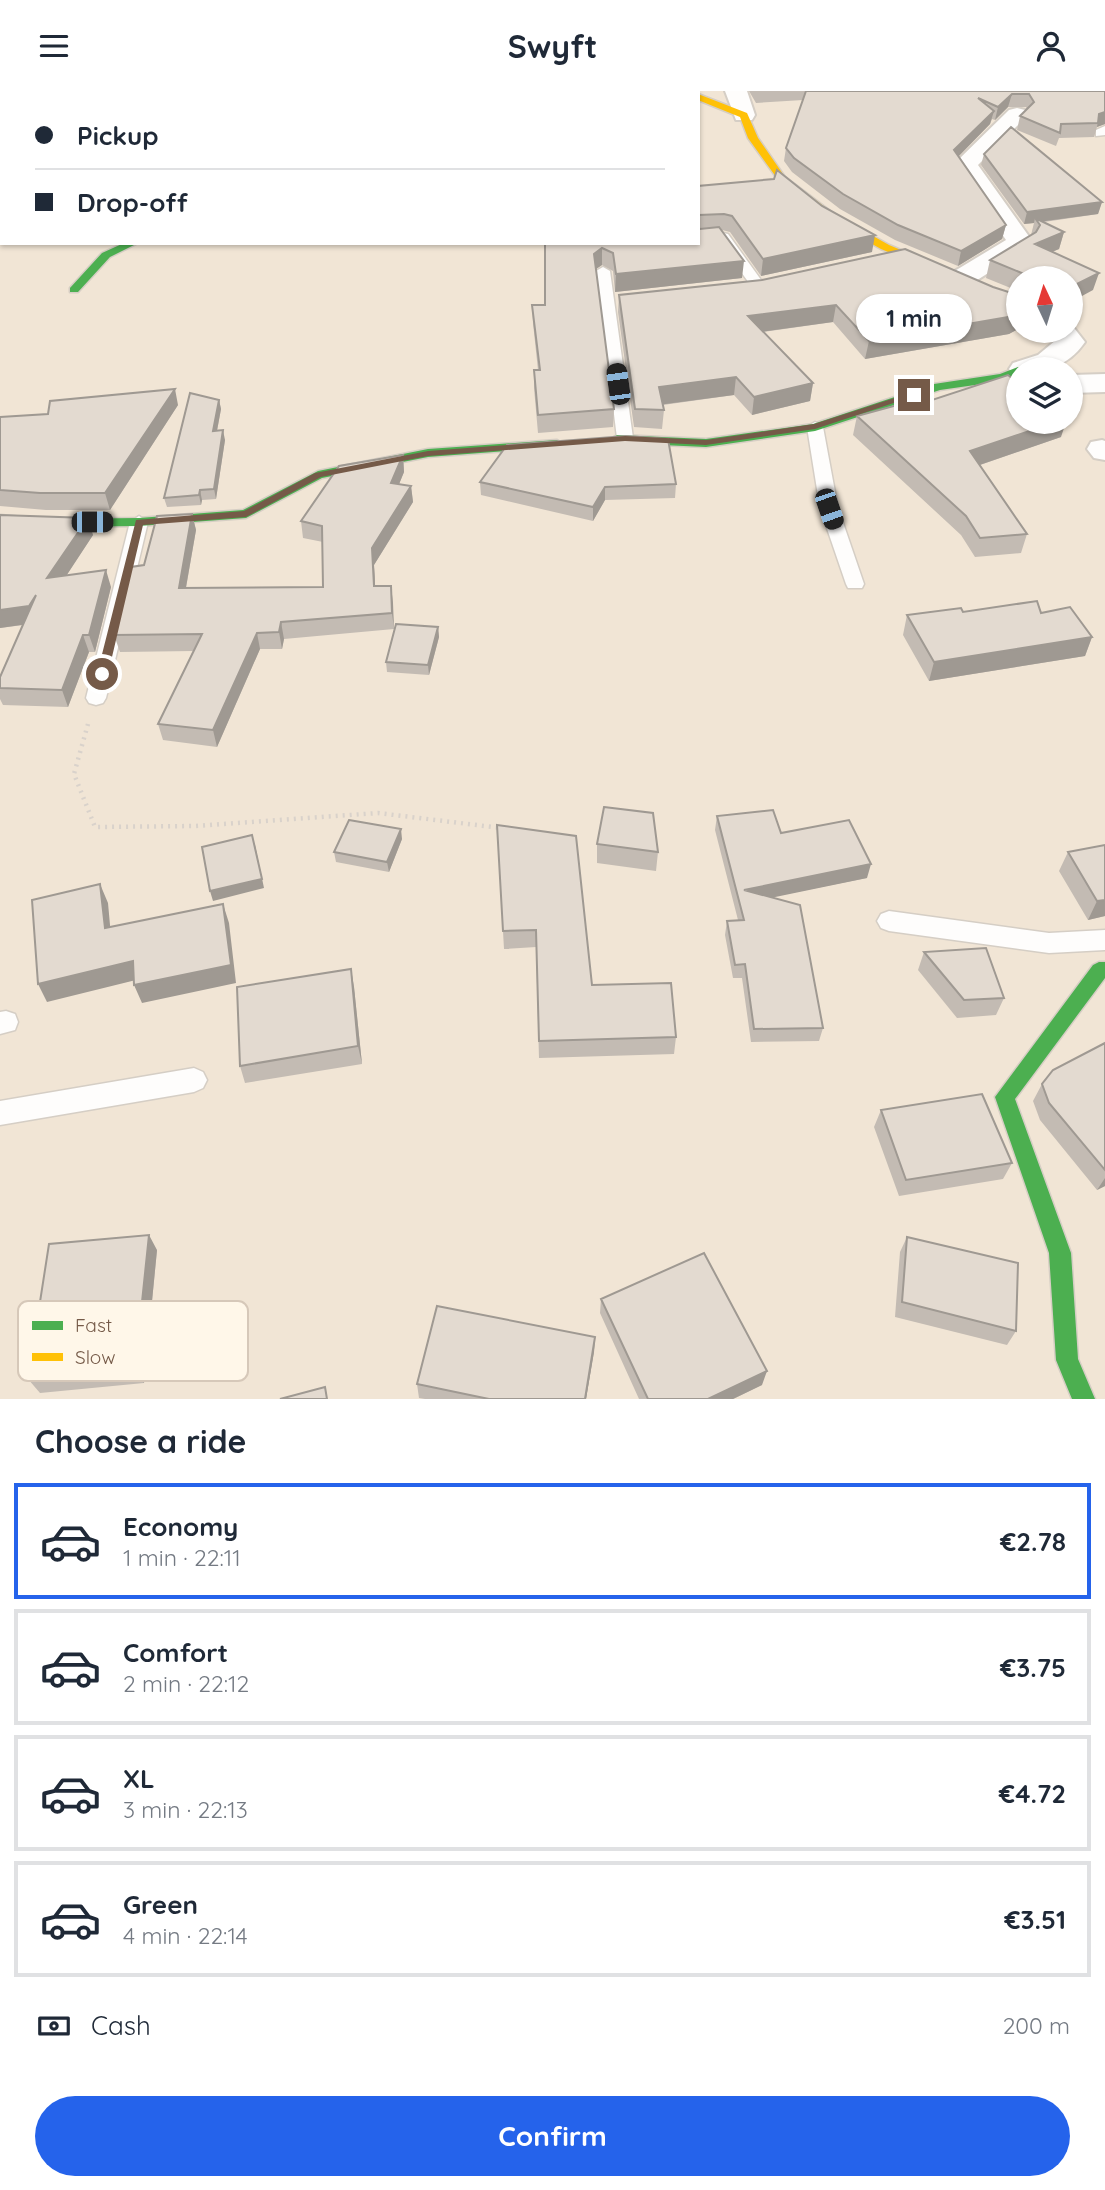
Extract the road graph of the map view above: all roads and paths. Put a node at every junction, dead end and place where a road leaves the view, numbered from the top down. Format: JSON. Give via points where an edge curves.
{"nodes":[{"id":1,"x":736,"y":91,"type":"edge"},
{"id":2,"x":700,"y":98,"type":"edge"},
{"id":3,"x":744,"y":114,"type":"junction"},
{"id":4,"x":1017,"y":115,"type":"edge"},
{"id":5,"x":700,"y":239,"type":"edge"},
{"id":6,"x":128,"y":245,"type":"edge"},
{"id":7,"x":906,"y":255,"type":"junction"},
{"id":8,"x":866,"y":264,"type":"edge"},
{"id":9,"x":603,"y":271,"type":"edge"},
{"id":10,"x":962,"y":278,"type":"junction"},
{"id":11,"x":786,"y":282,"type":"edge"},
{"id":12,"x":746,"y":289,"type":"joint"},
{"id":13,"x":74,"y":290,"type":"dead end"},
{"id":14,"x":1006,"y":298,"type":"edge"},
{"id":15,"x":1070,"y":343,"type":"edge"},
{"id":16,"x":1053,"y":357,"type":"edge"},
{"id":17,"x":1006,"y":376,"type":"edge"},
{"id":18,"x":1105,"y":383,"type":"edge"},
{"id":19,"x":1083,"y":384,"type":"edge"},
{"id":20,"x":815,"y":427,"type":"junction"},
{"id":21,"x":625,"y":438,"type":"junction"},
{"id":22,"x":600,"y":440,"type":"edge"},
{"id":23,"x":575,"y":443,"type":"edge"},
{"id":24,"x":0,"y":519,"type":"edge"},
{"id":25,"x":139,"y":522,"type":"junction"},
{"id":26,"x":855,"y":584,"type":"dead end"},
{"id":27,"x":96,"y":698,"type":"joint"},
{"id":28,"x":514,"y":829,"type":"edge"},
{"id":29,"x":889,"y":921,"type":"dead end"},
{"id":30,"x":1105,"y":940,"type":"edge"},
{"id":31,"x":1105,"y":969,"type":"edge"},
{"id":32,"x":194,"y":1080,"type":"dead end"},
{"id":33,"x":0,"y":1113,"type":"edge"},
{"id":34,"x":1084,"y":1399,"type":"edge"}],
"edges":[{"from":1,"to":3,"type":"street"},
{"from":2,"to":3,"type":"street"},
{"from":3,"to":7,"type":"street","via":[[753,138],[782,179],[830,216]]},
{"from":4,"to":10,"type":"street","via":[[966,165],[1020,242]]},
{"from":5,"to":12,"type":"lane","via":[[723,237]]},
{"from":6,"to":13,"type":"street","via":[[106,255]]},
{"from":7,"to":8,"type":"street"},
{"from":7,"to":10,"type":"street"},
{"from":9,"to":21,"type":"lane"},
{"from":10,"to":14,"type":"street"},
{"from":11,"to":12,"type":"street"},
{"from":15,"to":16,"type":"street"},
{"from":17,"to":20,"type":"street","via":[[938,387]]},
{"from":18,"to":19,"type":"street"},
{"from":20,"to":21,"type":"street","via":[[706,443]]},
{"from":20,"to":26,"type":"lane","via":[[829,509]]},
{"from":21,"to":22,"type":"street"},
{"from":23,"to":25,"type":"street","via":[[428,453],[318,475],[246,514]]},
{"from":24,"to":25,"type":"street"},
{"from":25,"to":27,"type":"lane"},
{"from":27,"to":28,"type":"path","via":[[74,774],[95,827],[195,827],[378,813]]},
{"from":29,"to":30,"type":"lane","via":[[1049,943]]},
{"from":31,"to":34,"type":"street","via":[[1099,970],[1004,1097],[1060,1253],[1067,1360]]},
{"from":32,"to":33,"type":"lane"}]}
